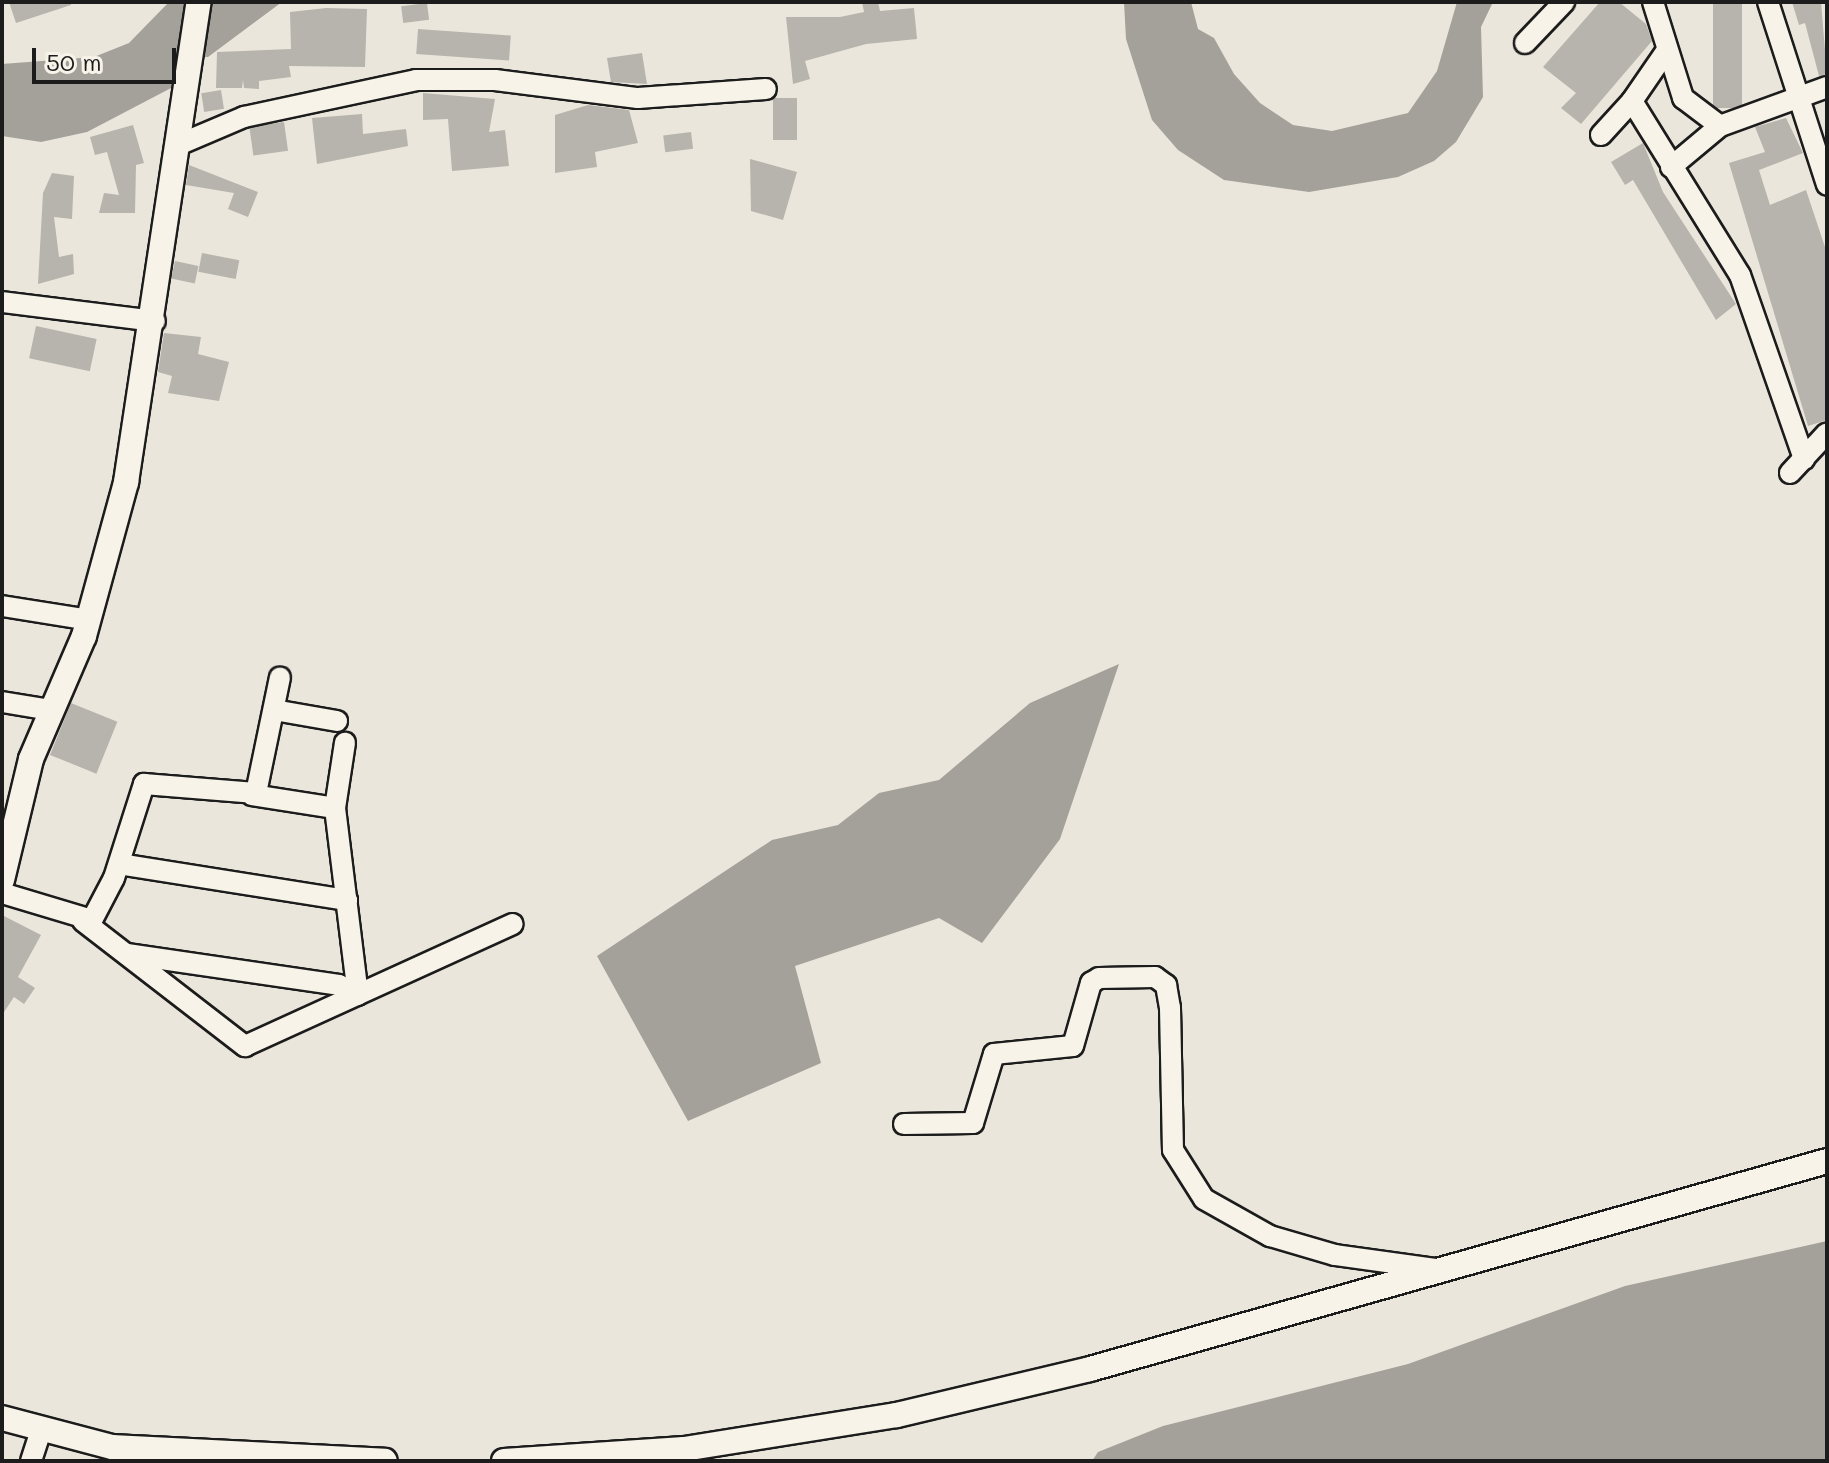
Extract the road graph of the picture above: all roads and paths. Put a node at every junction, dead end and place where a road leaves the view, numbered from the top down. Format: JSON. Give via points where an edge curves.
{"nodes":[{"id":1,"x":199,"y":2,"type":"edge"},
{"id":2,"x":1564,"y":2,"type":"edge"},
{"id":3,"x":1653,"y":2,"type":"edge"},
{"id":4,"x":1768,"y":2,"type":"edge"},
{"id":5,"x":1525,"y":43,"type":"dead end"},
{"id":6,"x":1667,"y":50,"type":"junction"},
{"id":7,"x":1827,"y":87,"type":"edge"},
{"id":8,"x":766,"y":89,"type":"dead end"},
{"id":9,"x":1798,"y":97,"type":"junction"},
{"id":10,"x":1632,"y":101,"type":"junction"},
{"id":11,"x":1720,"y":126,"type":"junction"},
{"id":12,"x":1601,"y":135,"type":"dead end"},
{"id":13,"x":178,"y":145,"type":"junction"},
{"id":14,"x":1671,"y":167,"type":"junction"},
{"id":15,"x":1827,"y":185,"type":"edge"},
{"id":16,"x":2,"y":302,"type":"edge"},
{"id":17,"x":155,"y":321,"type":"junction"},
{"id":18,"x":1827,"y":433,"type":"edge"},
{"id":19,"x":2,"y":606,"type":"edge"},
{"id":20,"x":89,"y":620,"type":"junction"},
{"id":21,"x":280,"y":677,"type":"dead end"},
{"id":22,"x":2,"y":702,"type":"edge"},
{"id":23,"x":51,"y":710,"type":"junction"},
{"id":24,"x":274,"y":710,"type":"junction"},
{"id":25,"x":337,"y":721,"type":"dead end"},
{"id":26,"x":345,"y":743,"type":"dead end"},
{"id":27,"x":252,"y":795,"type":"junction"},
{"id":28,"x":335,"y":808,"type":"junction"},
{"id":29,"x":119,"y":864,"type":"junction"},
{"id":30,"x":2,"y":880,"type":"edge"},
{"id":31,"x":2,"y":893,"type":"edge"},
{"id":32,"x":347,"y":900,"type":"junction"},
{"id":33,"x":83,"y":921,"type":"junction"},
{"id":34,"x":513,"y":924,"type":"dead end"},
{"id":35,"x":126,"y":954,"type":"junction"},
{"id":36,"x":358,"y":995,"type":"junction"},
{"id":37,"x":904,"y":1124,"type":"dead end"},
{"id":38,"x":1827,"y":1161,"type":"edge"},
{"id":39,"x":1436,"y":1269,"type":"junction"},
{"id":40,"x":2,"y":1418,"type":"edge"},
{"id":41,"x":41,"y":1431,"type":"junction"},
{"id":42,"x":31,"y":1461,"type":"edge"},
{"id":43,"x":385,"y":1461,"type":"edge"},
{"id":44,"x":504,"y":1461,"type":"edge"}],
"edges":[{"from":1,"to":13,"type":"street"},
{"from":2,"to":5,"type":"street"},
{"from":3,"to":6,"type":"street"},
{"from":4,"to":9,"type":"street"},
{"from":6,"to":10,"type":"street"},
{"from":6,"to":11,"type":"street","via":[[1687,105],[1708,112]]},
{"from":7,"to":9,"type":"street"},
{"from":8,"to":13,"type":"street","via":[[627,98],[495,80],[416,80],[244,117]]},
{"from":9,"to":11,"type":"street"},
{"from":9,"to":15,"type":"street"},
{"from":10,"to":12,"type":"street"},
{"from":10,"to":14,"type":"street"},
{"from":11,"to":14,"type":"street"},
{"from":13,"to":17,"type":"street"},
{"from":14,"to":18,"type":"street","via":[[1740,275],[1797,466]]},
{"from":16,"to":17,"type":"street"},
{"from":17,"to":20,"type":"street","via":[[134,449]]},
{"from":19,"to":20,"type":"street"},
{"from":20,"to":23,"type":"street"},
{"from":21,"to":24,"type":"street"},
{"from":22,"to":23,"type":"street"},
{"from":23,"to":30,"type":"street","via":[[31,759]]},
{"from":24,"to":25,"type":"street"},
{"from":24,"to":27,"type":"street","via":[[260,784]]},
{"from":26,"to":28,"type":"street"},
{"from":27,"to":28,"type":"street"},
{"from":27,"to":29,"type":"street","via":[[146,783]]},
{"from":28,"to":32,"type":"street"},
{"from":29,"to":32,"type":"street"},
{"from":29,"to":33,"type":"street","via":[[95,918]]},
{"from":31,"to":33,"type":"street"},
{"from":32,"to":36,"type":"street"},
{"from":33,"to":35,"type":"street"},
{"from":34,"to":36,"type":"street"},
{"from":35,"to":36,"type":"street","via":[[339,985]]},
{"from":35,"to":36,"type":"street","via":[[245,1046]]},
{"from":37,"to":39,"type":"street","via":[[973,1123],[994,1054],[1073,1046],[1091,983],[1155,977],[1166,985],[1170,1008],[1173,1150],[1204,1199],[1270,1236],[1335,1255]]},
{"from":38,"to":39,"type":"street"},
{"from":39,"to":44,"type":"street","via":[[1090,1369],[897,1415],[700,1447]]},
{"from":40,"to":41,"type":"street"},
{"from":41,"to":42,"type":"street"},
{"from":41,"to":43,"type":"street","via":[[112,1447]]}]}
